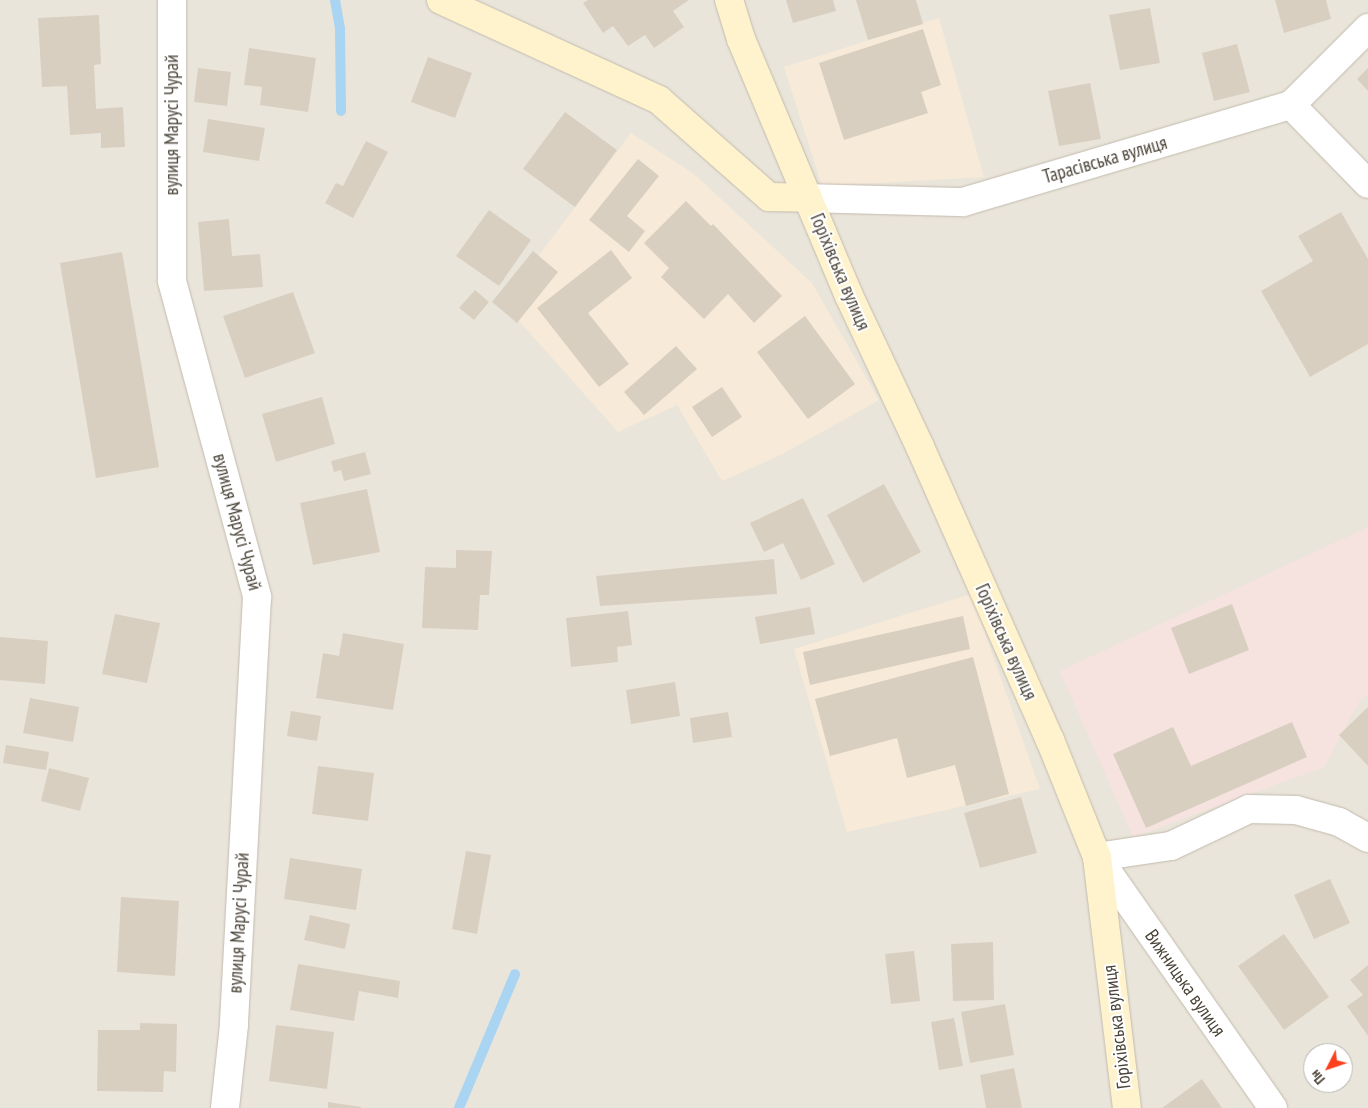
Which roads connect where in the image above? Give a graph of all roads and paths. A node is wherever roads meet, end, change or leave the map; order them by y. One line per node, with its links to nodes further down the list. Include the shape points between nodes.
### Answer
1 (172, 0): 10 (street, вулиця Марусі Чурай, via 172,281 257,597)
2 (444, 0): 7 (street, Горіхівська вулиця, via 659,100 769,197)
3 (729, 0): 7 (street, Горіхівська вулиця, via 741,39)
4 (1368, 28): 5 (street, Тарасівська вулиця)
5 (1291, 105): 6 (street); 7 (street, Тарасівська вулиця, via 963,202)
6 (1368, 184)
7 (808, 198): 9 (street, Горіхівська вулиця, via 849,296 1046,731)
8 (1368, 838): 9 (street, via 1339,822 1296,810 1249,809 1171,846)
9 (1097, 858): 11 (street, Горіхівська вулиця); 12 (street, Вижницька вулиця)
10 (226, 1108)
11 (1127, 1108)
12 (1273, 1108)

